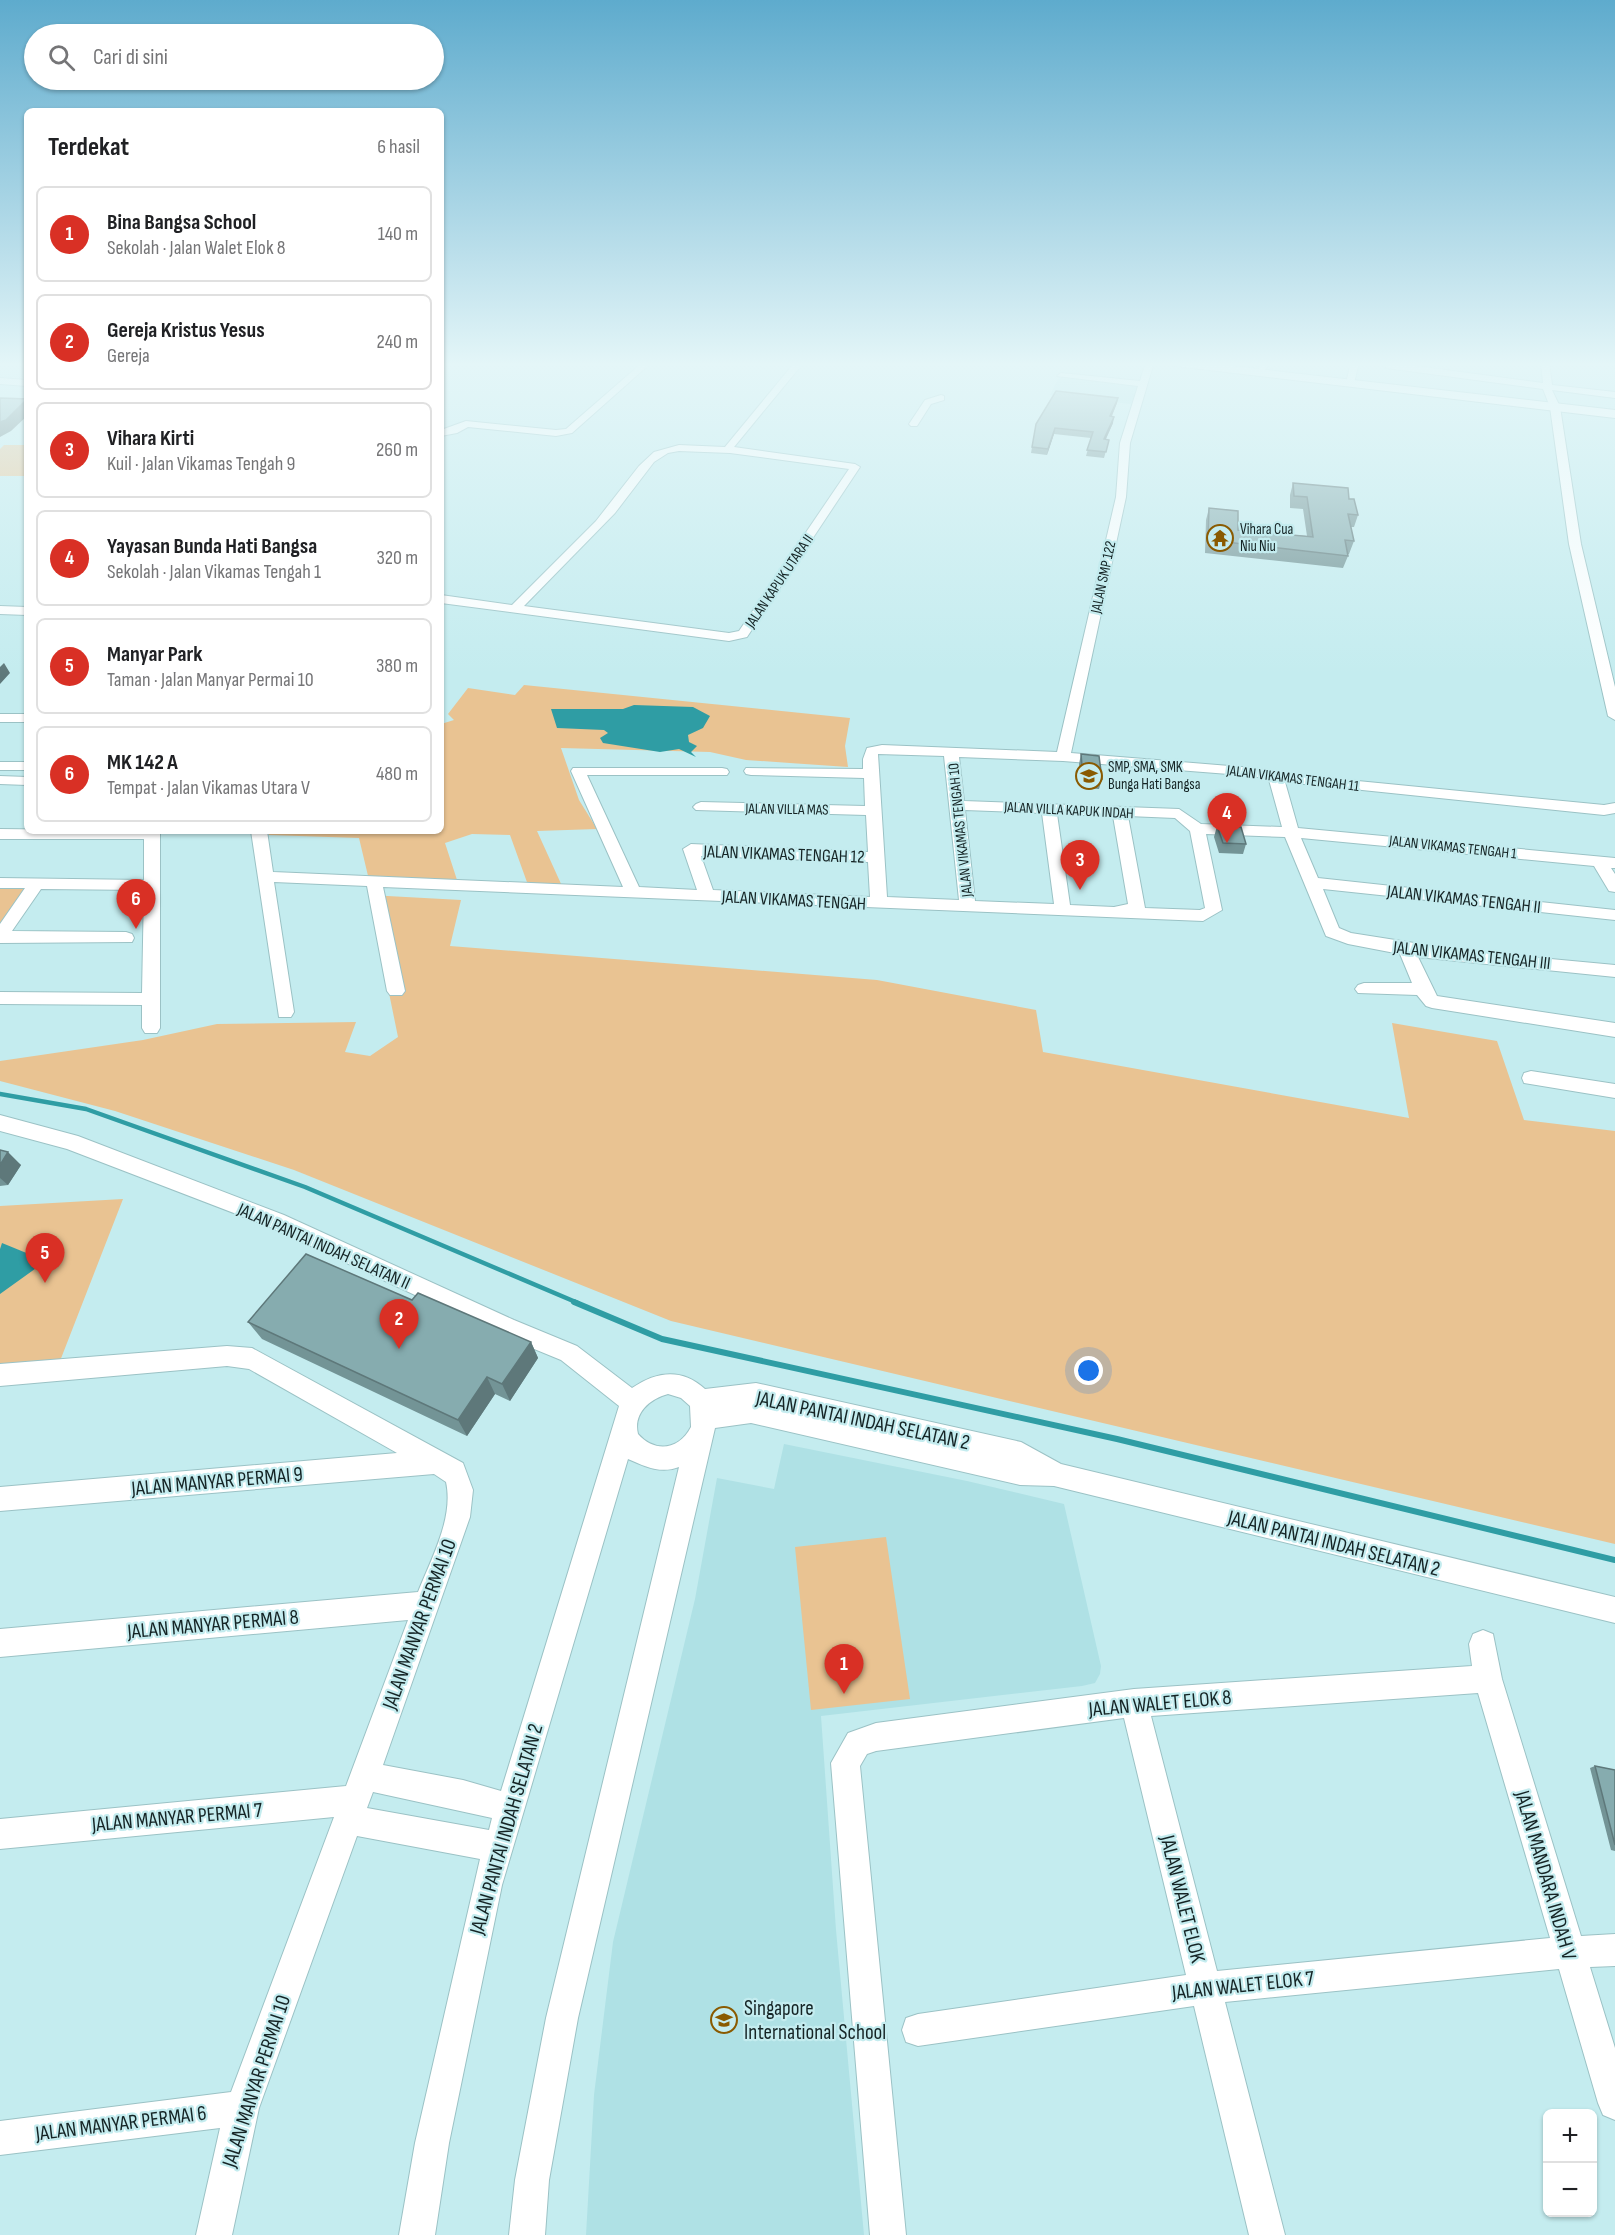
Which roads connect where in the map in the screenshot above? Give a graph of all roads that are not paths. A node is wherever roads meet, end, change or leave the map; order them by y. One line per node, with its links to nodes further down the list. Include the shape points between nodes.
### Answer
1 (645, 466): 6 (street, via 611,510)
2 (851, 466): 6 (street, JALAN KAPUK UTARA II, via 855,467 744,634 729,637)
3 (1123, 466): 13 (street, JALAN SMP 122, via 1121,497)
4 (1564, 466): 9 (street, via 1575,544)
5 (444, 599): 6 (street, JALAN KAPUK UTARA II)
6 (515, 609)
7 (0, 610): 8 (street)
8 (24, 611)
9 (1615, 716)
10 (0, 718): 11 (street)
11 (24, 718)
12 (951, 753): 13 (street, JALAN VIKAMAS TENGAH 11); 18 (street, JALAN VIKAMAS TENGAH 11, via 882,749 872,752); 22 (street, JALAN VIKAMAS TENGAH 10)
13 (1064, 757): 19 (street, JALAN VIKAMAS TENGAH 11)
14 (0, 766): 15 (street)
15 (24, 766)
16 (751, 771): 18 (street)
17 (722, 772): 43 (street, via 578,771)
18 (871, 774): 26 (street, JALAN VIKAMAS TENGAH 11)
19 (1276, 777): 24 (street, JALAN VIKAMAS TENGAH 11); 29 (street)
20 (0, 780): 21 (street)
21 (24, 781)
22 (958, 805): 25 (street, JALAN VILLA KAPUK INDAH); 46 (street, JALAN VIKAMAS TENGAH 10)
23 (701, 807): 26 (street, JALAN VILLA MAS)
24 (1615, 808)
25 (1048, 810): 27 (street, JALAN VILLA KAPUK INDAH); 48 (street)
26 (873, 811): 34 (street, JALAN VIKAMAS TENGAH 11)
27 (1120, 813): 28 (street, JALAN VILLA KAPUK INDAH, via 1179,814); 47 (street, via 1137,909)
28 (1197, 829): 29 (street, JALAN VIKAMAS TENGAH 1); 48 (street, JALAN VIKAMAS TENGAH, via 1214,910 1210,914)
29 (1291, 832): 35 (street, JALAN VIKAMAS TENGAH 1); 39 (street)
30 (0, 834): 31 (street)
31 (24, 834)
32 (152, 834): 41 (street)
33 (259, 834): 36 (street)
34 (876, 857): 44 (street, JALAN VIKAMAS TENGAH 12, via 692,850); 45 (street, JALAN VIKAMAS TENGAH 11)
35 (1607, 862): 42 (street)
36 (266, 877): 37 (street, JALAN VIKAMAS TENGAH); 59 (street)
37 (374, 880): 43 (street, JALAN VIKAMAS TENGAH); 56 (street)
38 (0, 883): 40 (street)
39 (1313, 883): 49 (street, JALAN VIKAMAS TENGAH II); 52 (street, JALAN VIKAMAS TENGAH III, via 1332,932 1355,941)
40 (36, 884): 41 (street); 50 (street)
41 (152, 885): 58 (street)
42 (1615, 887)
43 (634, 893): 44 (street, JALAN VIKAMAS TENGAH)
44 (707, 896): 45 (street, JALAN VIKAMAS TENGAH)
45 (879, 904): 46 (street, JALAN VIKAMAS TENGAH)
46 (968, 908): 48 (street, JALAN VIKAMAS TENGAH)
47 (1116, 909)
48 (1063, 912)
49 (1615, 915)
50 (0, 937): 51 (street)
51 (126, 938)
52 (1406, 948): 53 (street, JALAN VIKAMAS TENGAH III); 55 (street)
53 (1615, 971)
54 (1364, 989): 55 (street)
55 (1424, 989): 61 (street, via 1427,997 1438,1004)
56 (396, 991)
57 (0, 998): 58 (street)
58 (151, 999): 60 (street)
59 (285, 1012)
60 (151, 1028)
61 (1615, 1030)
62 (1531, 1078): 63 (street)
63 (1615, 1091)
64 (0, 1123): 66 (street, JALAN PANTAI INDAH SELATAN II, via 71,1142 277,1221 569,1353)
65 (0, 1375): 69 (street, JALAN MANYAR PERMAI 10, via 245,1357)
66 (632, 1402): 67 (street, via 648,1388 668,1383 687,1388); 68 (street)
67 (702, 1420): 68 (street, via 683,1454 662,1459 651,1458 634,1447); 72 (street, JALAN PANTAI INDAH SELATAN 2, via 751,1412 1020,1473 1054,1474); 90 (street, via 562,2018 532,2181)
68 (625, 1430): 78 (street, JALAN PANTAI INDAH SELATAN 2)
69 (435, 1462): 70 (street, JALAN MANYAR PERMAI 9); 71 (street, JALAN MANYAR PERMAI 10, via 454,1472 461,1484 462,1501)
70 (0, 1499)
71 (426, 1605): 73 (street, JALAN MANYAR PERMAI 8); 77 (street, JALAN MANYAR PERMAI 10)
72 (1615, 1610)
73 (0, 1643)
74 (1483, 1644): 75 (street, JALAN MANDARA INDAH V)
75 (1488, 1679): 76 (street, JALAN WALET ELOK 8); 82 (street, JALAN MANDARA INDAH V)
76 (1134, 1703): 83 (street, JALAN WALET ELOK); 91 (street, JALAN WALET ELOK 8, via 876,1737 858,1743 844,1763)
77 (355, 1798): 78 (street, via 463,1795); 79 (street, JALAN MANYAR PERMAI 7); 80 (street); 86 (street, JALAN MANYAR PERMAI 10)
78 (509, 1808): 80 (street, JALAN PANTAI INDAH SELATAN 2)
79 (0, 1834)
80 (497, 1848): 89 (street, JALAN PANTAI INDAH SELATAN 2, via 432,2143)
81 (1615, 1950): 82 (street, JALAN WALET ELOK 7)
82 (1569, 1955): 83 (street, JALAN WALET ELOK 7, via 1530,1955); 85 (street, JALAN MANDARA INDAH V)
83 (1206, 1988): 84 (street, JALAN WALET ELOK 7); 92 (street, JALAN WALET ELOK)
84 (918, 2030)
85 (1615, 2103)
86 (242, 2108): 87 (street, JALAN MANYAR PERMAI 6); 88 (street, JALAN MANYAR PERMAI 10)
87 (0, 2138)
88 (214, 2235)
89 (417, 2235)
90 (527, 2235)
91 (888, 2235)
92 (1267, 2235)

